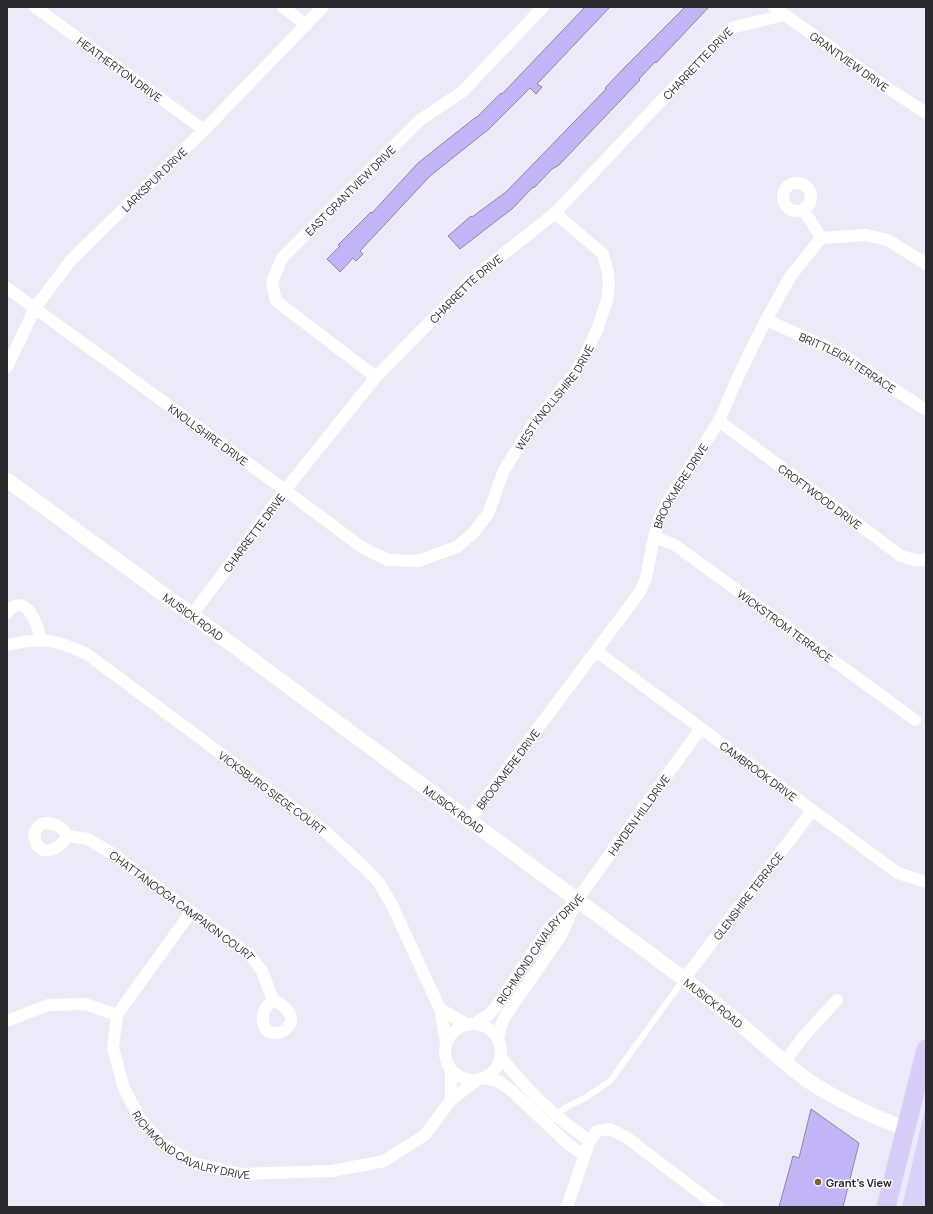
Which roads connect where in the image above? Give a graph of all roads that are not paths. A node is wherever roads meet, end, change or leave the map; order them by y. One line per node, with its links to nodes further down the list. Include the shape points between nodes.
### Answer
1 (35, 7): 9 (street, HEATHERTON DRIVE)
2 (283, 7): 7 (street)
3 (323, 7): 7 (street, LARKSPUR DRIVE)
4 (543, 7): 18 (street, EAST GRANTVIEW DRIVE, via 462,92 420,120 282,258 272,282 276,301)
5 (774, 7): 6 (street, GRANTVIEW DRIVE)
6 (784, 15): 8 (street, GRANTVIEW DRIVE); 11 (street, CHARRETTE DRIVE, via 731,28)
7 (306, 25): 9 (street, LARKSPUR DRIVE)
8 (926, 113)
9 (204, 130): 15 (street, LARKSPUR DRIVE, via 71,260)
10 (804, 210): 12 (street)
11 (555, 213): 18 (street, CHARRETTE DRIVE, via 472,279); 24 (street, WEST KNOLLSHIRE DRIVE, via 603,254 609,284 607,300 597,330 574,374 536,420 504,470 488,514 474,532 457,547)
12 (821, 238): 13 (street, via 866,235 888,240); 16 (street, BROOKMERE DRIVE, via 790,277)
13 (926, 264)
14 (7, 288): 15 (street, KNOLLSHIRE DRIVE)
15 (35, 308): 17 (street, LARKSPUR DRIVE); 22 (street, KNOLLSHIRE DRIVE)
16 (766, 320): 19 (street, BRITTLEIGH TERRACE, via 838,352); 20 (street, BROOKMERE DRIVE)
17 (7, 367)
18 (376, 377): 22 (street, CHARRETTE DRIVE)
19 (926, 410)
20 (719, 421): 23 (street, BROOKMERE DRIVE, via 666,504); 25 (street, CROFTWOOD DRIVE, via 901,556)
21 (7, 480): 27 (street, MUSICK ROAD)
22 (286, 490): 24 (street, KNOLLSHIRE DRIVE, via 362,548 388,560); 27 (street, CHARRETTE DRIVE)
23 (654, 537): 30 (street, BROOKMERE DRIVE, via 646,578 640,592); 31 (street, WICKSTROM TERRACE, via 675,545)
24 (418, 561)
25 (925, 564)
26 (7, 613): 28 (street, via 11,608 19,606 27,608 38,627)
27 (192, 615): 34 (street, MUSICK ROAD)
28 (41, 641): 29 (street, VICKSBURG SIEGE COURT); 42 (street, VICKSBURG SIEGE COURT, via 68,645 87,654 326,832 364,867 379,883 392,905)
29 (8, 642)
30 (596, 651): 32 (street, CAMBROOK DRIVE); 34 (street, BROOKMERE DRIVE)
31 (914, 720)
32 (701, 728): 33 (street, CAMBROOK DRIVE); 37 (street, HAYDEN HILL DRIVE)
33 (812, 811): 36 (street, CAMBROOK DRIVE, via 898,873); 39 (street, GLENSHIRE TERRACE)
34 (469, 820): 37 (street, MUSICK ROAD)
35 (68, 836): 38 (street, CHATTANOOGA CAMPAIGN COURT, via 88,838)
36 (926, 882)
37 (576, 901): 39 (street, MUSICK ROAD); 45 (street, RICHMOND CAVALRY DRIVE, via 550,926 495,1008); 46 (street, RICHMOND CAVALRY DRIVE, via 562,934 506,1015)
38 (191, 912): 40 (street, CHATTANOOGA CAMPAIGN COURT, via 250,955 262,971); 43 (street, RICHMOND CAVALRY DRIVE)
39 (684, 979): 50 (street, MUSICK ROAD, via 725,1010); 54 (lane, via 610,1081)
40 (273, 1000)
41 (837, 1000): 50 (street, via 804,1036)
42 (440, 1009): 45 (street); 47 (street, VICKSBURG SIEGE COURT)
43 (117, 1015): 44 (street, via 85,1004 48,1006); 53 (street, RICHMOND CAVALRY DRIVE, via 113,1048 124,1088 140,1119 163,1144 193,1164 240,1174 332,1171 384,1161 425,1135)
44 (7, 1021)
45 (471, 1024): 46 (street, via 485,1027); 47 (street, via 462,1026)
46 (498, 1039): 49 (street)
47 (446, 1042): 51 (street, via 446,1060)
48 (926, 1049): 56 (main road)
49 (500, 1056): 52 (street, via 492,1072); 54 (street, via 518,1078)
50 (784, 1063): 56 (street, MUSICK ROAD, via 834,1096)
51 (451, 1070): 52 (street, via 465,1080); 53 (street)
52 (480, 1079): 53 (street, RICHMOND CAVALRY DRIVE); 55 (street, via 498,1081)
53 (451, 1100)
54 (556, 1115): 55 (lane); 57 (street)
55 (548, 1124): 58 (street, via 572,1148)
56 (906, 1129): 61 (main road)
57 (590, 1141): 58 (street); 60 (street, via 597,1131 610,1129 626,1137)
58 (585, 1154): 59 (street)
59 (567, 1207)
60 (718, 1207)
61 (886, 1207)

